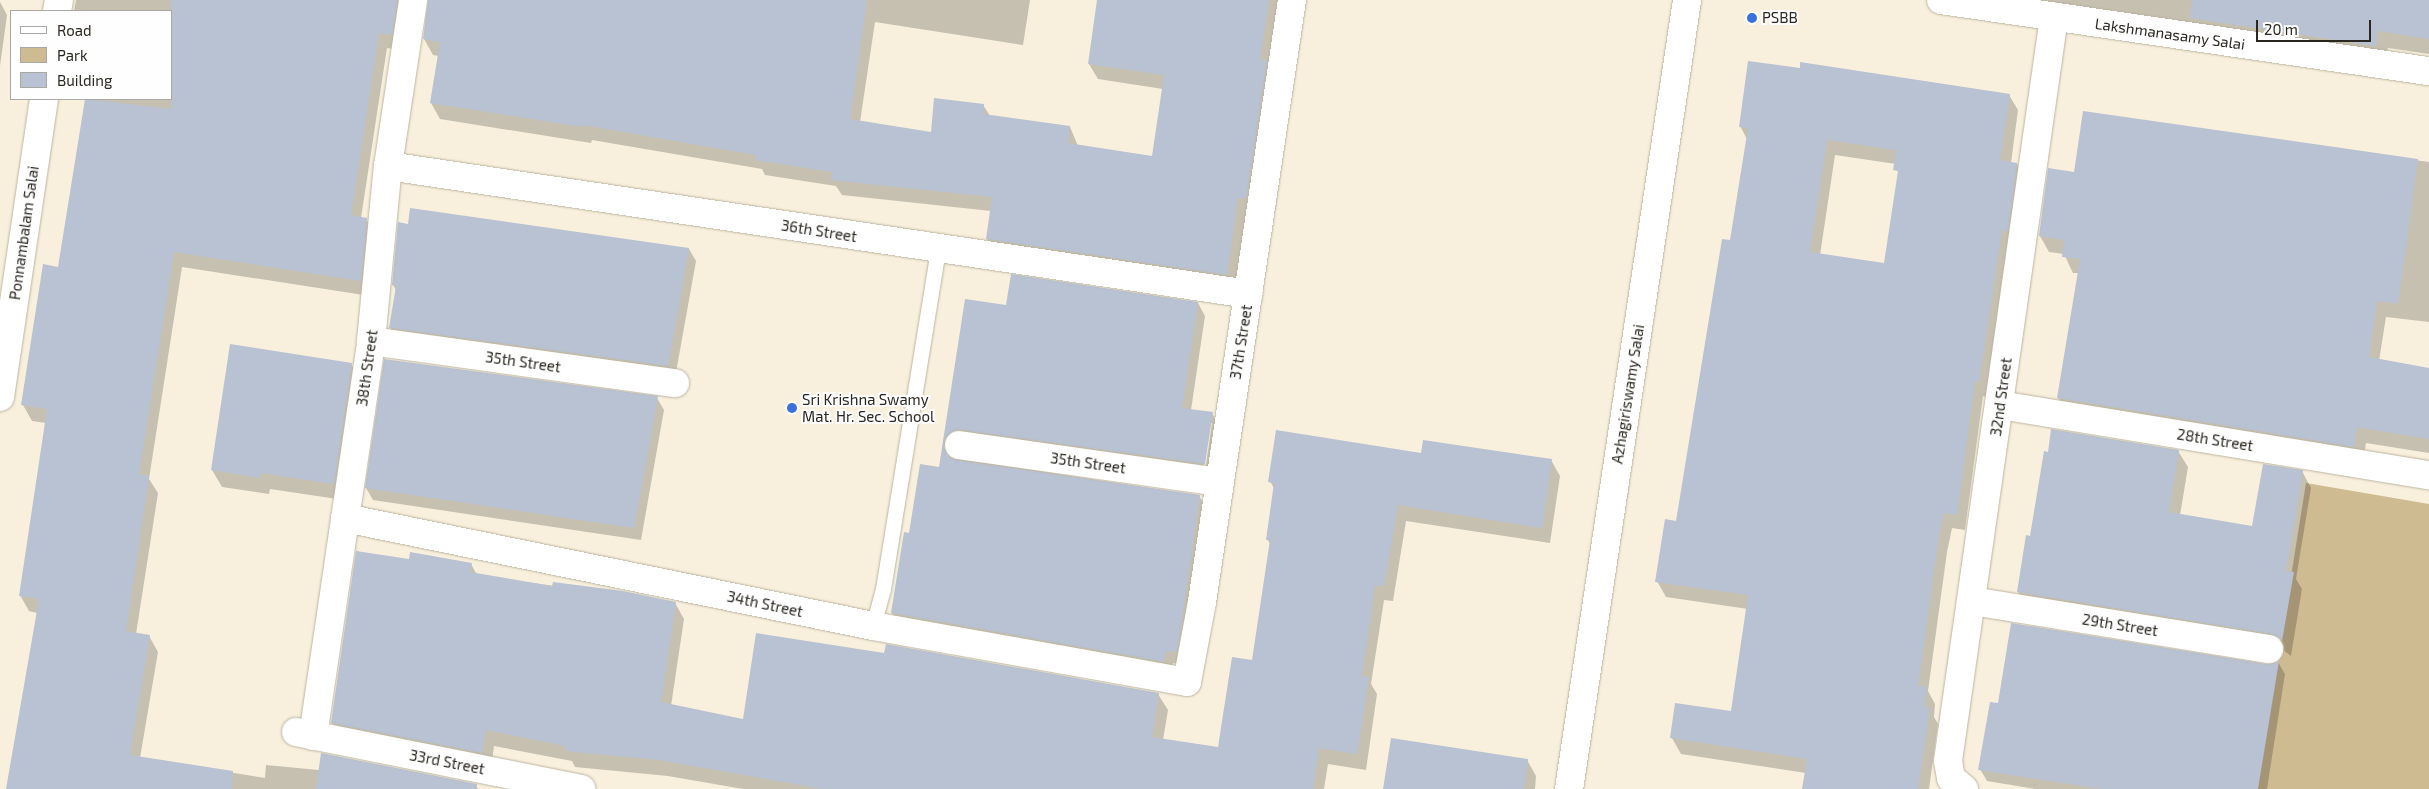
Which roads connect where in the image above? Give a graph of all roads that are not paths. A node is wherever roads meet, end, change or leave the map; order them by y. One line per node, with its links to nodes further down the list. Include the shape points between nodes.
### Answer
1 (413, 0): 8 (street, 38th Street)
2 (1292, 0): 10 (street, 37th Street)
3 (1687, 0): 26 (street, Azhagiriswamy Salai)
4 (1941, 0): 5 (street, Lakshmanasamy Salai)
5 (2054, 17): 6 (street, Lakshmanasamy Salai); 14 (street, 32nd Street)
6 (2429, 72)
7 (44, 100): 13 (street, Ponnambalam Salai)
8 (388, 166): 9 (street, 36th Street); 11 (street, 38th Street)
9 (938, 249): 10 (street, 36th Street); 20 (lane, via 883,589)
10 (1249, 294): 17 (street, 37th Street)
11 (371, 341): 12 (street, 35th Street); 18 (street, 38th Street)
12 (675, 383)
13 (0, 397)
14 (2000, 405): 16 (street, 28th Street); 19 (street, 32nd Street)
15 (959, 445): 17 (street, 35th Street)
16 (2429, 475)
17 (1218, 482): 22 (street, 37th Street, via 1202,602)
18 (345, 518): 20 (street, 34th Street); 23 (street, 38th Street)
19 (1972, 601): 21 (street, 29th Street); 24 (street, 32nd Street, via 1948,761)
20 (873, 626): 22 (street, 34th Street)
21 (2269, 649)
22 (1186, 682)
23 (305, 734): 25 (street, 33rd Street)
24 (1958, 783)
25 (580, 789)
26 (1569, 789)

